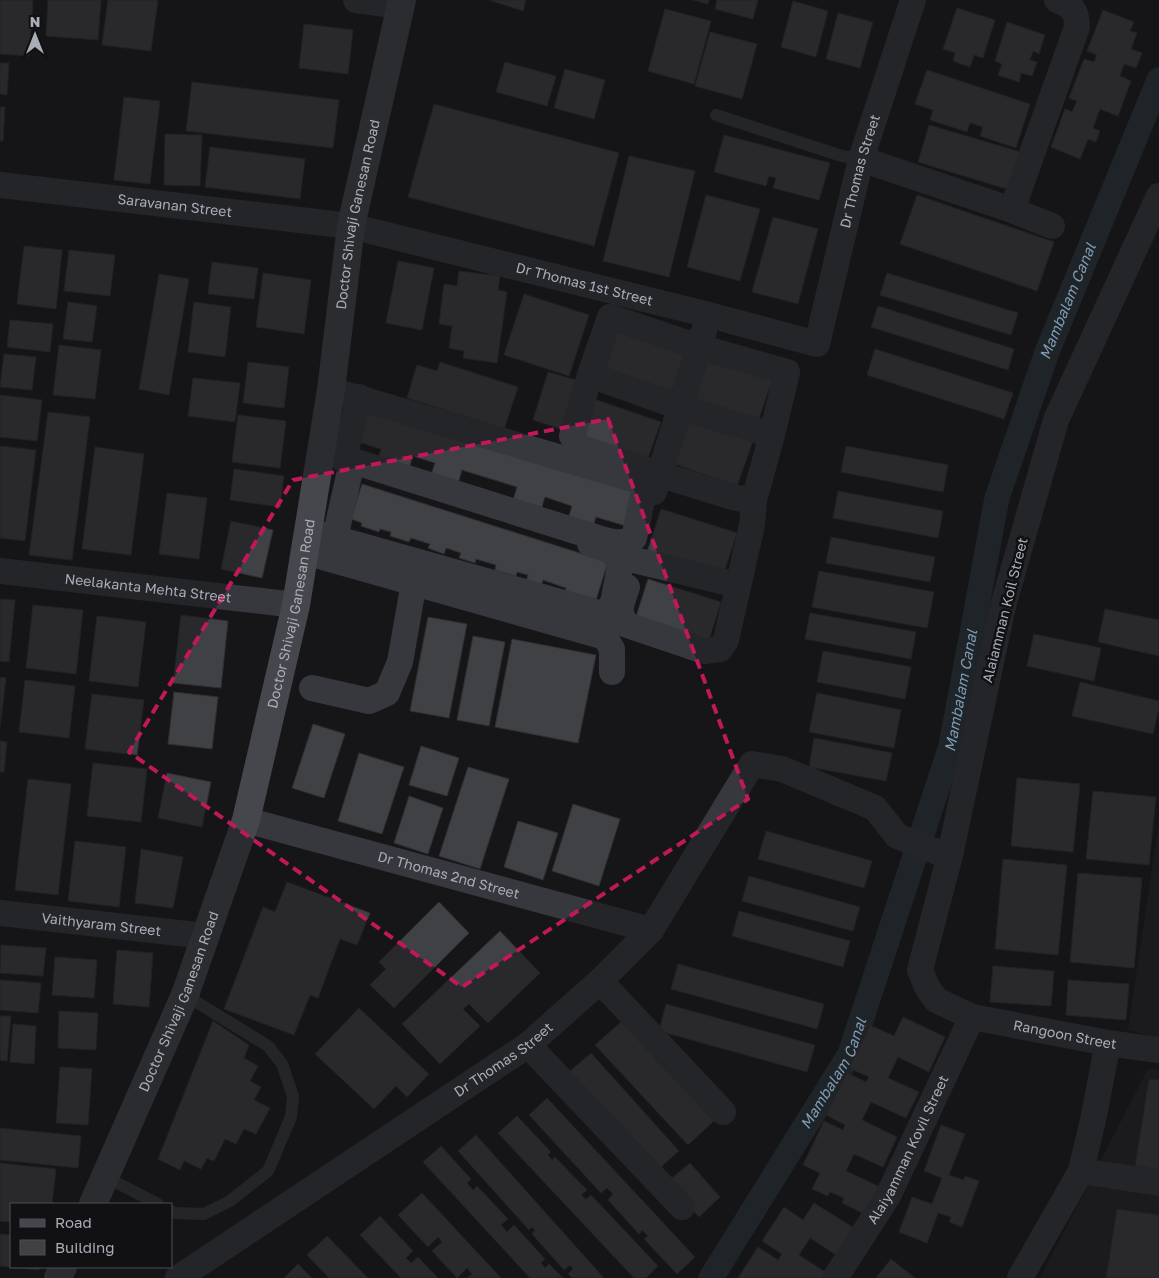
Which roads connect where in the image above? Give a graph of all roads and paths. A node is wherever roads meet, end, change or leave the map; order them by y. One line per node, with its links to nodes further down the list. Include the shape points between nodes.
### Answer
1 (356, 0): 4 (street)
2 (914, 0): 6 (street, Dr Thomas Street)
3 (1057, 0): 9 (street, via 1070,5 1077,18 1077,27)
4 (401, 3): 10 (street, Doctor Shivaji Ganesan Road)
5 (716, 115): 6 (lane, via 842,156)
6 (861, 159): 9 (street); 13 (street, Dr Thomas Street)
7 (0, 185): 10 (street, Saravanan Street)
8 (1159, 196): 39 (street, Alaiamman Koil Street, via 1056,420 1003,606 950,855 920,970 936,1000)
9 (1012, 210): 11 (street)
10 (351, 226): 12 (street, Dr Thomas 1st Street); 16 (street, Doctor Shivaji Ganesan Road)
11 (1052, 226)
12 (710, 314): 13 (street, Dr Thomas 1st Street); 14 (street)
13 (817, 344)
14 (699, 347): 15 (street, via 610,317); 18 (street); 19 (street, via 787,372)
15 (590, 375): 18 (street); 21 (street, via 572,436 579,447)
16 (331, 390): 17 (street); 20 (street, Doctor Shivaji Ganesan Road)
17 (359, 397): 20 (street); 20 (street, via 636,480 643,484 644,491 634,538 618,543)
18 (680, 407): 19 (street); 21 (street)
19 (772, 435): 22 (street)
20 (334, 461): 23 (street); 23 (street, via 614,551 620,567 614,602 606,615); 24 (street, Doctor Shivaji Ganesan Road)
21 (658, 474): 22 (street, via 736,498); 25 (street)
22 (754, 500): 28 (street, via 752,525)
23 (335, 538): 24 (street)
24 (307, 541): 27 (street); 29 (street, Doctor Shivaji Ganesan Road)
25 (634, 560): 28 (street); 28 (street, via 621,607 621,617 627,625 704,651 720,649 726,640)
26 (0, 572): 29 (street, Neelakanta Mehta Street)
27 (414, 582): 30 (street, via 604,637 612,649); 31 (street, via 400,662 387,693 370,700)
28 (738, 585)
29 (296, 605): 32 (street, Doctor Shivaji Ganesan Road)
30 (612, 672)
31 (312, 688)
32 (246, 820): 35 (street, Dr Thomas 2nd Street); 36 (street, Doctor Shivaji Ganesan Road)
33 (940, 853): 35 (street, Dr Thomas Street, via 897,836 875,808 782,770 752,764)
34 (0, 913): 36 (street, Vaithyaram Street)
35 (651, 930): 37 (street, Dr Thomas Street)
36 (205, 936): 38 (street, Doctor Shivaji Ganesan Road)
37 (600, 981): 41 (street, Dr Thomas Street); 43 (street)
38 (185, 995): 45 (street, Doctor Shivaji Ganesan Road); 50 (lane, via 268,1046 282,1064 292,1096 291,1118 268,1171 230,1202 204,1214)
39 (972, 1017): 40 (street, Rangoon Street); 52 (street, Alaiyamman Kovil Street, via 888,1196)
40 (1108, 1042): 42 (street, Rangoon Street); 44 (street)
41 (528, 1045): 49 (street); 51 (street, Dr Thomas Street)
42 (1159, 1050)
43 (723, 1112)
44 (1080, 1170): 46 (street); 53 (street)
45 (106, 1177): 47 (street, Doctor Shivaji Ganesan Road); 48 (lane)
46 (1159, 1183)
47 (93, 1203)
48 (156, 1203)
49 (682, 1207)
50 (172, 1211)
51 (178, 1278)
52 (835, 1278)
53 (1020, 1278)

